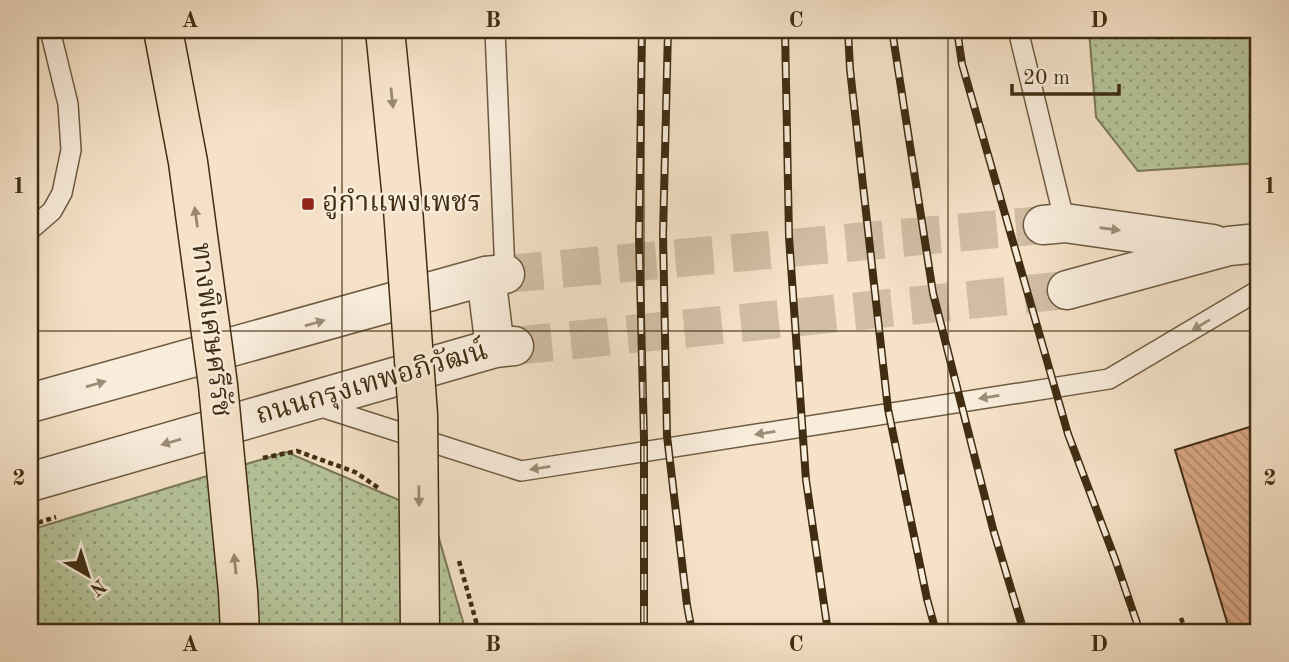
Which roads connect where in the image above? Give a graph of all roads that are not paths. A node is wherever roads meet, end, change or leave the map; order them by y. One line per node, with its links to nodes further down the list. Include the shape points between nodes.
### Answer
1 (50, 30): 7 (lane, via 68,104 71,150 62,193 52,211)
2 (163, 30): 15 (highway, ทางพิเศษศรีรัช, one-way to 2, bridge, via 218,385 188,162)
3 (385, 30): 16 (highway, one-way to 16, bridge, via 418,415)
4 (495, 30): 9 (lane)
5 (1018, 30): 6 (lane)
6 (1054, 224): 8 (street, one-way to 8)
7 (30, 230)
8 (1244, 245): 10 (street)
9 (496, 275): 12 (street, one-way to 9); 13 (street, ถนนกรุงเทพอภิวัฒน์, via 505,347)
10 (1067, 290)
11 (1259, 290): 13 (lane, one-way to 13, via 1109,379 521,471)
12 (30, 402)
13 (308, 402): 14 (street, ถนนกรุงเทพอภิวัฒน์, one-way to 14)
14 (30, 482)
15 (240, 632)
16 (420, 632)

